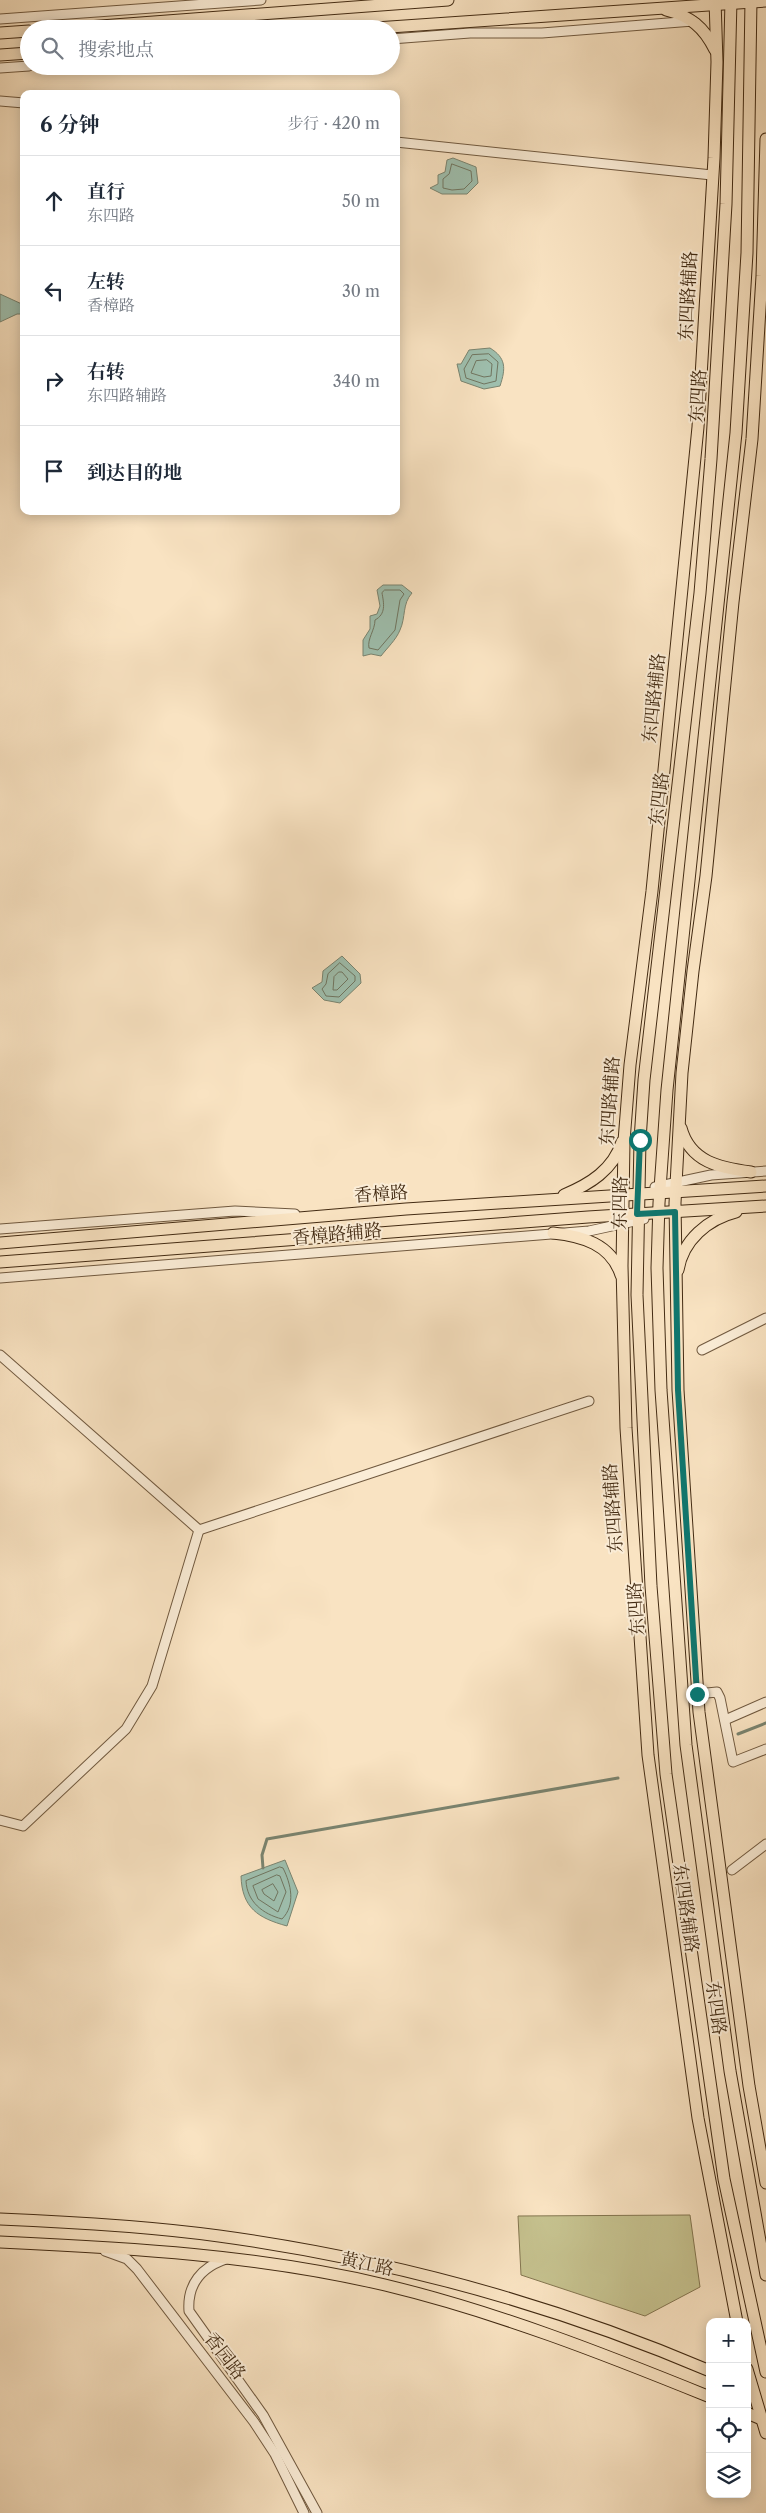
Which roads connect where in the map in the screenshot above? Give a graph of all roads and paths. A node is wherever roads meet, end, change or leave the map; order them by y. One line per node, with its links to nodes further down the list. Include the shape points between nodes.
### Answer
1 (261, 0): 8 (street)
2 (448, 0): 9 (main road)
3 (731, 1): 4 (main road); 6 (main road); 22 (main road, 东四路)
4 (751, 1): 5 (main road); 29 (main road, 东四路)
5 (766, 1)
6 (715, 2): 7 (main road); 15 (main road, 东四路辅路)
7 (642, 8): 10 (main road, via 677,13); 11 (main road)
8 (0, 19)
9 (181, 20)
10 (694, 21): 14 (street, via 542,33 470,33); 15 (main road, via 710,38)
11 (400, 26)
12 (20, 32): 13 (main road)
13 (0, 33)
14 (400, 38)
15 (717, 53): 22 (main road); 27 (main road, 东四路辅路)
16 (20, 54): 17 (main road)
17 (0, 55)
18 (20, 67): 19 (street)
19 (0, 68)
20 (0, 101): 21 (street)
21 (20, 103)
22 (729, 105): 23 (main road, 东四路)
23 (728, 125): 27 (main road); 30 (main road, 东四路, via 719,349 700,593)
24 (766, 139): 26 (main road)
25 (400, 142): 27 (street)
26 (765, 161): 28 (main road); 29 (main road)
27 (712, 179): 32 (main road, 东四路辅路, via 696,446 653,882)
28 (766, 183): 31 (main road, via 752,439)
29 (748, 204): 33 (main road, 东四路, via 736,433)
30 (660, 938): 32 (main road); 42 (main road, 东四路, via 644,1080)
31 (697, 946): 33 (main road); 35 (main road)
32 (638, 995): 36 (main road, 东四路辅路)
33 (676, 1002): 34 (main road, 东四路)
34 (670, 1056): 35 (main road); 41 (main road, 东四路)
35 (678, 1119): 38 (main road, via 684,1140 698,1156 720,1167); 40 (main road)
36 (626, 1126): 43 (main road, 东四路辅路); 44 (main road, via 618,1153 605,1171 587,1184)
37 (766, 1170): 38 (street)
38 (751, 1172): 40 (street, via 712,1175)
39 (766, 1186): 40 (main road, 香樟路)
40 (675, 1187): 41 (main road, 香樟路); 46 (main road)
41 (660, 1189): 42 (main road, 香樟路); 47 (main road, 东四路)
42 (638, 1192): 43 (main road, 香樟路); 49 (main road, 东四路)
43 (623, 1194): 44 (main road, 香樟路); 50 (main road, 东四路辅路)
44 (551, 1199): 48 (main road, 香樟路)
45 (760, 1206): 46 (main road); 57 (main road, via 723,1216 703,1228 682,1256)
46 (675, 1212): 47 (main road); 57 (main road)
47 (659, 1214): 49 (main road); 66 (main road, 东四路, via 659,1344)
48 (315, 1216): 51 (street, via 246,1211); 53 (main road, 香樟路)
49 (637, 1217): 50 (main road); 59 (main road, 东四路)
50 (622, 1219): 52 (street, 香樟路辅路, via 589,1231); 54 (main road); 56 (main road, 东四路辅路)
51 (0, 1229)
52 (553, 1233): 55 (street, 香樟路辅路); 56 (main road, via 579,1237 599,1246 616,1262)
53 (0, 1243)
54 (0, 1262)
55 (0, 1278)
56 (623, 1280): 59 (main road); 65 (main road, 东四路辅路)
57 (676, 1286): 63 (main road)
58 (766, 1318): 60 (street)
59 (638, 1333): 62 (main road, 东四路)
60 (702, 1350)
61 (0, 1355): 67 (street)
62 (639, 1359): 65 (main road); 83 (main road, 东四路, via 651,1586 666,1774 724,2179)
63 (678, 1386): 66 (main road); 68 (main road)
64 (589, 1401): 67 (street)
65 (626, 1409): 81 (main road, 东四路辅路, via 642,1680 654,1806 698,2118)
66 (666, 1432): 80 (main road, 东四路, via 681,1677 694,1810 739,2129)
67 (199, 1530): 72 (street, via 152,1686 126,1729 23,1826)
68 (697, 1694): 70 (street, via 717,1692); 75 (main road, via 713,1833)
69 (766, 1702): 70 (street)
70 (725, 1720): 71 (street, via 733,1762)
71 (766, 1749)
72 (0, 1820)
73 (766, 1844): 74 (street)
74 (732, 1870)
75 (766, 2183)
76 (0, 2219): 82 (main road, 黄江路, via 118,2225 218,2236 377,2264 547,2310 648,2345)
77 (0, 2242): 78 (main road, 黄江路)
78 (91, 2247): 79 (main road, 黄江路); 90 (street, 香园路, via 115,2253 137,2269 254,2422 275,2454)
79 (229, 2258): 85 (main road, 黄江路, via 337,2275 429,2296 581,2346); 91 (street, 香园路, via 214,2263 198,2275 190,2295 189,2311 263,2416)
80 (766, 2275)
81 (735, 2318)
82 (706, 2369)
83 (766, 2372)
84 (751, 2392): 86 (main road); 88 (main road)
85 (706, 2395)
86 (766, 2398)
87 (751, 2414): 88 (main road)
88 (764, 2420): 89 (main road)
89 (766, 2433)
90 (304, 2513)
91 (317, 2513)

